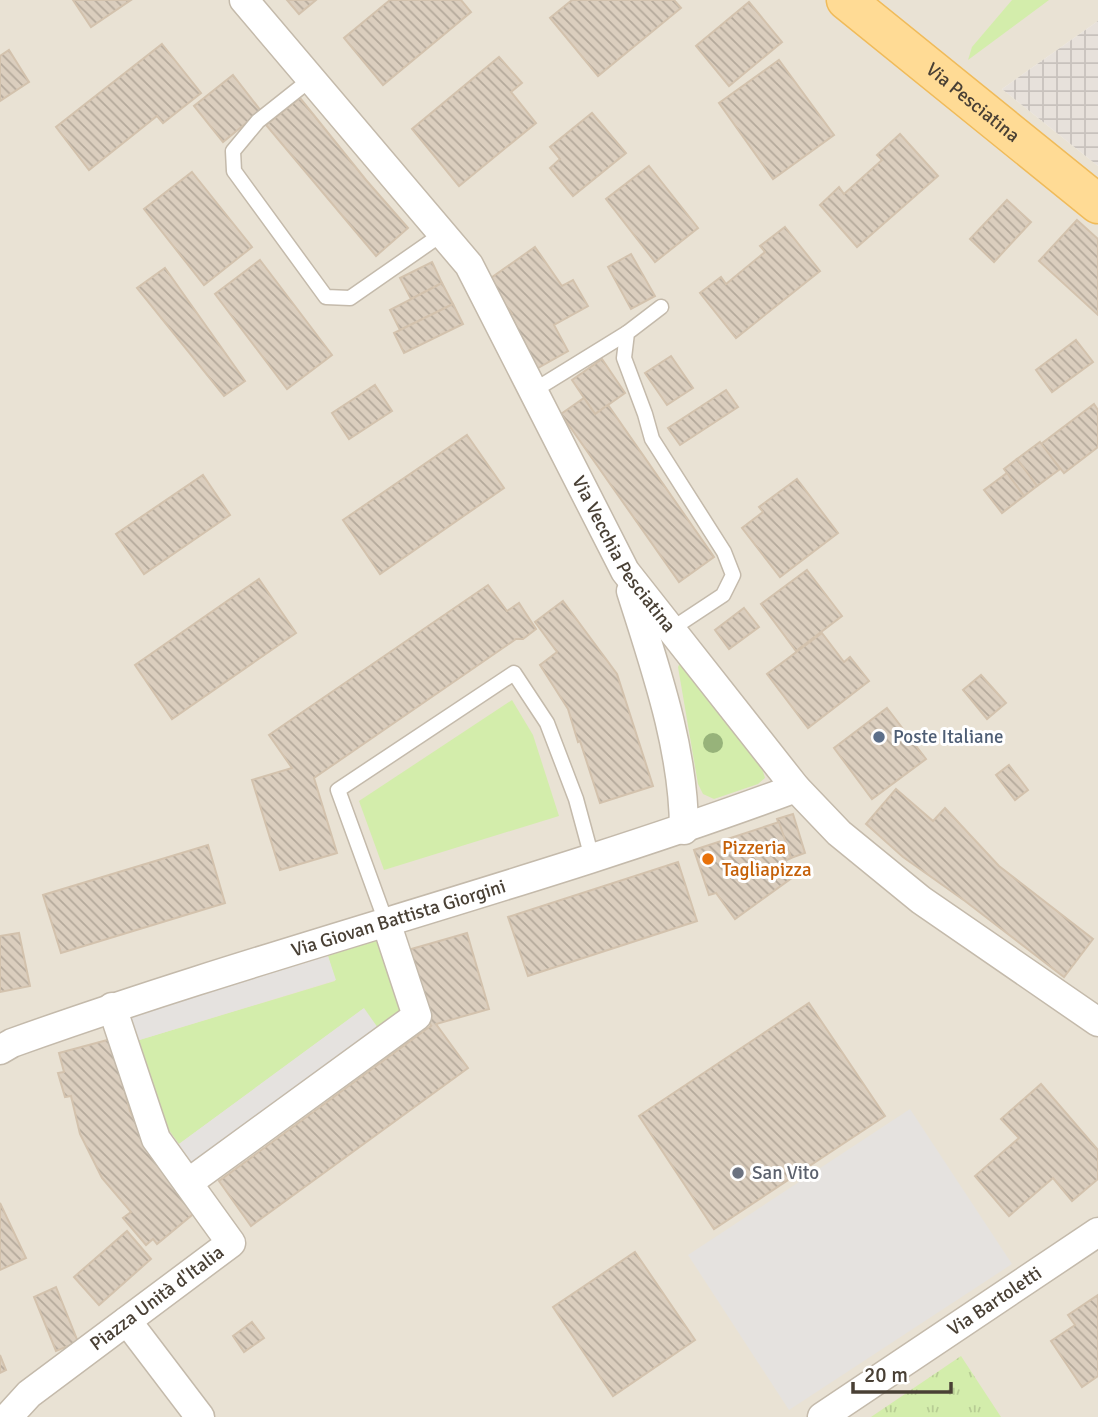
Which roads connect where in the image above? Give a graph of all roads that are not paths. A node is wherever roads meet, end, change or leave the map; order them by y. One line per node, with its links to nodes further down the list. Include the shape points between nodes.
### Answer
1 (244, 0): 3 (street, Via Vecchia Pesciatina)
2 (846, 0): 4 (main road, Via Pesciatina)
3 (311, 79): 5 (street, Via Vecchia Pesciatina); 5 (lane, via 258,121 233,151 234,171 326,297 350,298)
4 (1098, 204)
5 (443, 234): 8 (street, Via Vecchia Pesciatina, via 469,265)
6 (661, 307): 7 (lane)
7 (627, 333): 8 (lane); 10 (lane, via 624,358 652,439 724,552 733,575 723,595)
8 (533, 391): 9 (street, Via Vecchia Pesciatina)
9 (625, 571): 10 (street, Via Vecchia Pesciatina); 12 (street, via 669,719 684,803)
10 (670, 630): 11 (street, Via Vecchia Pesciatina)
11 (796, 788): 12 (street, Via Giovan Battista Giorgini); 16 (street, Via Vecchia Pesciatina, via 839,833 920,900)
12 (684, 830): 13 (street, Via Giovan Battista Giorgini)
13 (592, 858): 14 (street, Via Giovan Battista Giorgini); 14 (lane, via 547,723 514,673 338,790)
14 (386, 922): 15 (street, Via Giovan Battista Giorgini); 18 (street, via 417,1016)
15 (111, 1007): 17 (street, Via Giovan Battista Giorgini); 18 (street, Piazza Unità d'Italia, via 156,1139)
16 (1098, 1022)
17 (0, 1050)
18 (188, 1183): 20 (street, Piazza Unità d'Italia, via 231,1243)
19 (1098, 1232): 23 (street, Via Bartoletti)
20 (127, 1321): 21 (street, Piazza Unità d'Italia, via 29,1394); 22 (street)
21 (8, 1417)
22 (200, 1417)
23 (822, 1417)

